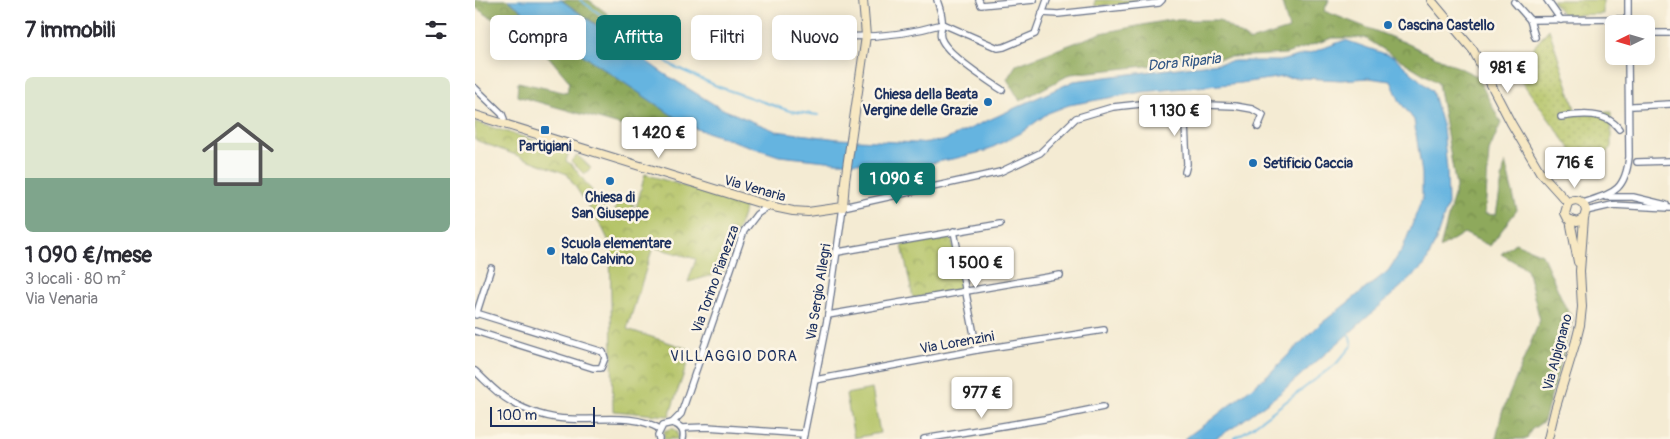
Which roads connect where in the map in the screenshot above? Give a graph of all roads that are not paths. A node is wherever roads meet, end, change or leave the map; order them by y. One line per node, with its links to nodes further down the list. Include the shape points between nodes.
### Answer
1 (863, 0): 20 (street)
2 (937, 0): 16 (street)
3 (979, 0): 4 (street, via 981,5)
4 (1033, 0)
5 (1047, 0): 11 (street)
6 (1162, 0): 11 (street, via 1159,3 1058,14)
7 (1431, 0): 37 (street, via 1473,50 1540,172)
8 (1547, 0): 14 (street)
9 (1628, 0): 12 (street)
10 (1514, 2): 13 (street)
11 (1043, 12): 16 (street, via 1035,34 1004,48)
12 (1628, 15)
13 (1530, 20): 14 (street); 21 (street)
14 (1561, 20): 15 (street)
15 (1605, 21)
16 (943, 24): 20 (street, via 899,34); 24 (street, via 939,34 943,44)
17 (1655, 33): 18 (street)
18 (1670, 34)
19 (857, 36): 20 (street)
20 (866, 36): 39 (street)
21 (1535, 37)
22 (1629, 65): 36 (street, via 1628,169 1618,189)
23 (475, 88): 30 (street, via 501,114)
24 (1002, 90)
25 (1670, 104): 27 (street)
26 (1184, 105): 31 (street, Via Venaria, via 1251,109 1263,115); 35 (street); 39 (street, Via Venaria, via 1150,103 1113,107 1076,118 1040,153 1000,172)
27 (1633, 106)
28 (475, 115): 30 (street, Via Venaria)
29 (1561, 117): 32 (street, via 1601,116)
30 (503, 123): 38 (street, Via Venaria)
31 (1258, 127)
32 (1619, 128)
33 (1670, 161): 34 (street)
34 (1637, 162)
35 (1185, 172)
36 (1599, 198): 40 (street, via 1633,197); 41 (street)
37 (1568, 203): 41 (street, via 1574,200); 42 (street, via 1565,213)
38 (769, 206): 39 (street, Via Venaria, via 808,212); 58 (street, Via Torino Pianezza, via 757,214 744,231 681,414)
39 (843, 207): 45 (street, Via Sergio Allegri)
40 (1670, 207): 41 (street, via 1612,205)
41 (1585, 211): 42 (street, via 1577,222); 47 (street, Via Alpignano)
42 (1570, 220): 47 (street, Via Alpignano)
43 (999, 224): 44 (street)
44 (955, 231): 45 (street); 49 (street)
45 (838, 252): 51 (street, Via Sergio Allegri)
46 (491, 268): 50 (street)
47 (1580, 271): 66 (street, Via Alpignano, via 1580,325)
48 (1060, 275): 49 (street)
49 (966, 291): 51 (street); 54 (street)
50 (476, 315): 53 (street, via 603,352 605,358 601,368 593,368)
51 (828, 315): 56 (street, Via Sergio Allegri)
52 (1104, 330): 54 (street, Via Lorenzini)
53 (475, 331)
54 (977, 350): 56 (street, Via Lorenzini)
55 (475, 371): 61 (street, via 510,402 534,412 566,419 638,421)
56 (815, 380): 62 (street, Via Sergio Allegri)
57 (1103, 407): 65 (street)
58 (672, 423): 59 (street); 61 (street)
59 (681, 428): 60 (street); 63 (street)
60 (698, 428): 62 (street); 63 (street)
61 (660, 429): 64 (street)
62 (804, 436)
63 (683, 438)
64 (659, 439)
65 (924, 439)
66 (1548, 439)

